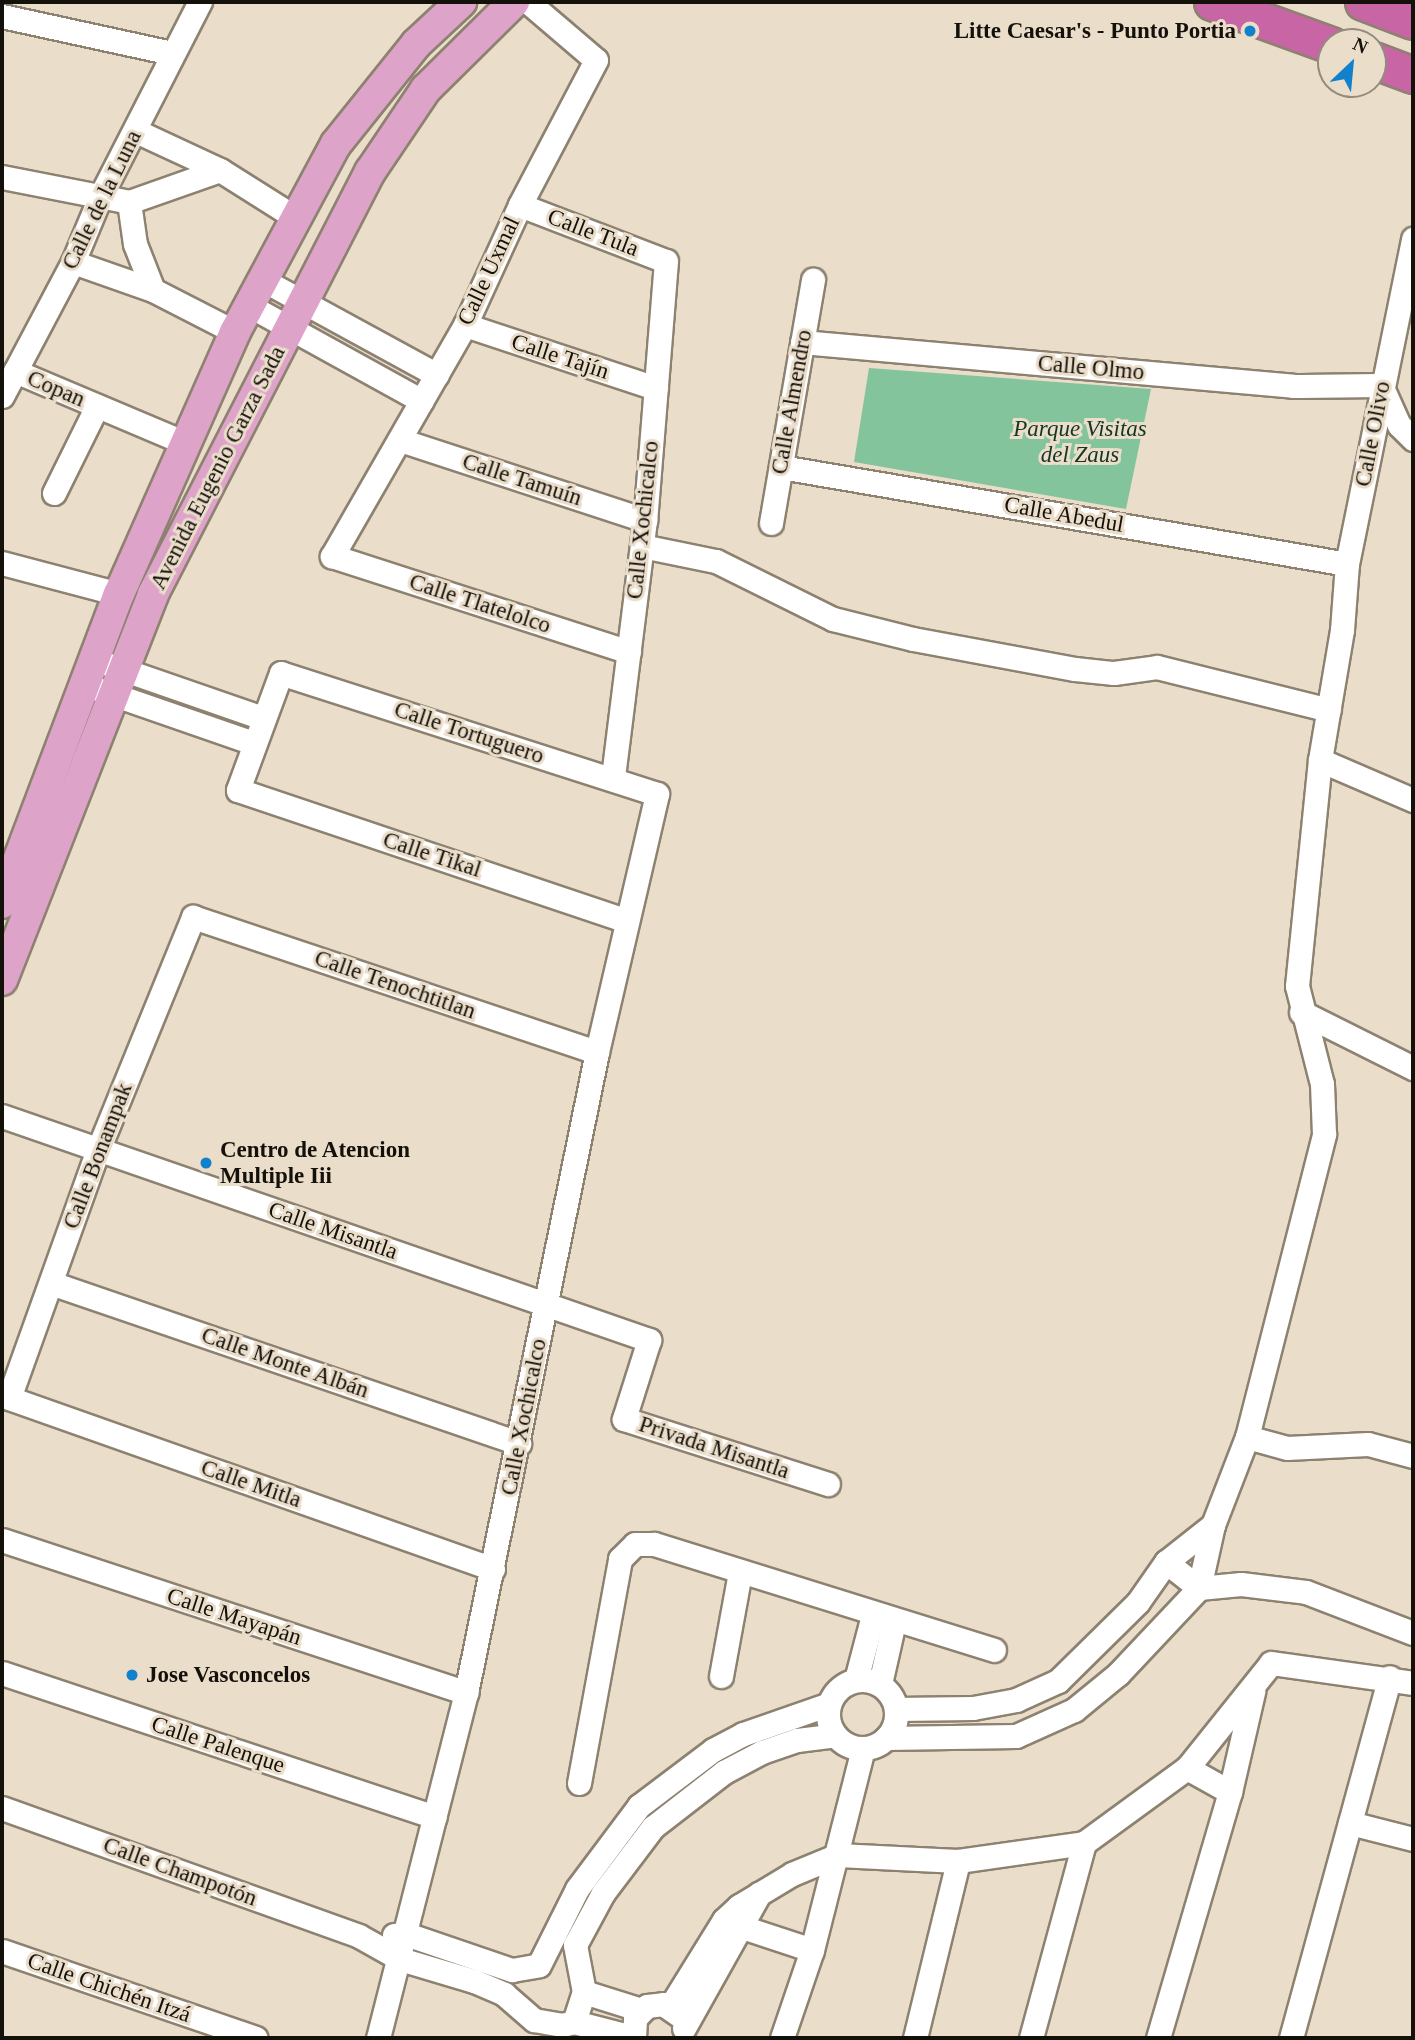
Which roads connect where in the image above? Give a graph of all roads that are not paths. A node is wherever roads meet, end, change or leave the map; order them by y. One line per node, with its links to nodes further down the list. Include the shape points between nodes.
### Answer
1 (200, 2): 10 (street, Calle de la Luna)
2 (461, 2): 19 (main road, Avenida Eugenio Garza Sada, via 376,90 337,145)
3 (514, 2): 26 (main road, Avenida Eugenio Garza Sada, via 426,89 370,172)
4 (528, 2): 18 (street, Calle Uxmal, via 596,60)
5 (1212, 2): 9 (highway)
6 (1363, 2): 8 (highway)
7 (9, 12): 10 (street)
8 (1413, 21)
9 (1317, 40)
10 (172, 53): 13 (street, Calle de la Luna)
11 (1387, 65): 12 (highway)
12 (1413, 75)
13 (136, 131): 14 (street); 16 (street, Calle de la Luna)
14 (220, 170): 17 (street); 19 (street)
15 (2, 177): 16 (street)
16 (100, 197): 17 (street); 21 (street, Calle de la Luna)
17 (129, 202): 24 (street, via 135,244)
18 (520, 205): 22 (street, Calle Tula); 27 (street, Calle Uxmal)
19 (296, 218): 25 (main road, Avenida Eugenio Garza Sada)
20 (1413, 239): 30 (street, Calle Olivo)
21 (73, 261): 24 (street); 31 (street, Calle de la Luna)
22 (666, 261): 34 (street, Calle Xochicalco)
23 (813, 280): 29 (street, Calle Almendro)
24 (153, 290): 28 (street)
25 (256, 293): 26 (street); 28 (main road, Avenida Eugenio Garza Sada)
26 (296, 316): 32 (street); 36 (street); 51 (main road, Avenida Eugenio Garza Sada, via 153,594)
27 (465, 325): 32 (street, Calle Uxmal); 34 (street, Calle Tajín)
28 (235, 332): 40 (main road, Avenida Eugenio Garza Sada)
29 (802, 342): 33 (street, Calle Olmo, via 1293,386); 41 (street, Calle Almendro)
30 (1404, 342): 33 (street, Calle Olivo)
31 (15, 372): 35 (street, Calle de la Luna); 37 (street, Copan)
32 (437, 375): 36 (street, Calle Uxmal)
33 (1381, 385): 38 (street, via 1399,425); 48 (street, Calle Olivo)
34 (656, 388): 43 (street, Calle Xochicalco)
35 (2, 396)
36 (422, 401): 39 (street, Calle Uxmal)
37 (97, 406): 40 (street, Copan); 42 (street)
38 (1413, 439)
39 (400, 440): 43 (street, Calle Tamuín); 46 (street, Calle Uxmal)
40 (183, 442): 49 (main road, Avenida Eugenio Garza Sada)
41 (781, 467): 44 (street, Calle Almendro); 48 (street, Calle Abedul)
42 (54, 493)
43 (645, 520): 45 (street, Calle Xochicalco)
44 (771, 523)
45 (642, 546): 50 (street, Calle Xochicalco); 52 (street, via 716,561 833,619 913,639 1075,669 1114,673 1157,667)
46 (332, 556): 50 (street, Calle Tlatelolco)
47 (2, 563): 49 (street)
48 (1348, 564): 52 (street, Calle Olivo)
49 (119, 594): 51 (main road, Avenida Eugenio Garza Sada)
50 (629, 652): 56 (street, Calle Xochicalco)
51 (102, 676): 53 (street); 54 (street); 59 (main road, Avenida Eugenio Garza Sada); 62 (main road, Avenida Eugenio Garza Sada)
52 (1329, 710): 55 (street, Calle Olivo)
53 (263, 718): 54 (street); 56 (street, Calle Tortuguero, via 281,673)
54 (253, 743): 61 (street, Calle Tikal, via 238,790)
55 (1320, 760): 58 (street); 63 (street, Calle Olivo, via 1297,986)
56 (613, 778): 57 (street, Calle Tortuguero)
57 (657, 794): 61 (street, Calle Xochicalco)
58 (1413, 800)
59 (2, 903)
60 (192, 917): 64 (street, Calle Tenochtitlan); 67 (street, Calle Bonampak)
61 (627, 921): 64 (street, Calle Xochicalco)
62 (2, 980)
63 (1301, 1012): 65 (street); 71 (street, Calle Olivo, via 1322,1084 1324,1134)
64 (597, 1052): 69 (street, Calle Xochicalco)
65 (1413, 1068)
66 (2, 1116): 67 (street, Calle Misantla)
67 (98, 1150): 68 (street, Calle Bonampak); 69 (street, Calle Misantla)
68 (51, 1283): 70 (street, Calle Bonampak); 72 (street, Calle Monte Albán)
69 (546, 1304): 72 (street, Calle Xochicalco); 74 (street, Privada Misantla, via 649,1340 624,1419)
70 (9, 1398): 78 (street, Calle Mitla)
71 (1247, 1437): 73 (street, via 1287,1448 1368,1444); 75 (street, Calle Olivo)
72 (519, 1443): 78 (street, Calle Xochicalco)
73 (1413, 1457)
74 (828, 1484)
75 (1213, 1525): 77 (street); 80 (street, Calle Olivo)
76 (2, 1540): 91 (street, Calle Mayapán)
77 (1166, 1562): 80 (street); 93 (street, via 1119,1622 1058,1681 1016,1700 973,1708)
78 (493, 1569): 91 (street, Calle Xochicalco)
79 (740, 1572): 81 (street); 85 (street); 98 (street, via 654,1544 635,1544 620,1559)
80 (1199, 1588): 82 (street, via 1241,1584 1306,1592); 95 (street, via 1118,1674 1074,1710 1016,1736)
81 (884, 1619): 83 (street); 87 (street); 89 (street)
82 (1413, 1633)
83 (995, 1650)
84 (2, 1673): 101 (street, Calle Palenque)
85 (721, 1676)
86 (1390, 1676): 88 (street); 90 (street, via 1280,1660 1271,1662); 102 (street)
87 (856, 1680): 89 (street); 92 (street, via 835,1692)
88 (1413, 1683)
89 (880, 1684): 93 (street)
90 (1254, 1685): 97 (street); 99 (street)
91 (467, 1693): 101 (street, Calle Xochicalco)
92 (829, 1704): 94 (street); 113 (street, via 723,1744 639,1806 576,1889)
93 (896, 1710): 95 (street)
94 (835, 1735): 96 (street); 114 (street, via 797,1740 762,1752 724,1773 653,1827 603,1893 575,1945 574,1958)
95 (886, 1738): 96 (street)
96 (863, 1748): 105 (street)
97 (1187, 1768): 99 (street); 104 (street)
98 (579, 1783)
99 (1230, 1793): 126 (street)
100 (2, 1808): 109 (street, Calle Champotón)
101 (435, 1817): 108 (street, Calle Xochicalco)
102 (1350, 1823): 103 (street); 127 (street)
103 (1413, 1839)
104 (1084, 1843): 106 (street); 125 (street)
105 (838, 1855): 106 (street); 107 (street, via 759,1894); 110 (street)
106 (958, 1861): 124 (street)
107 (734, 1924): 110 (street); 116 (street); 119 (street)
108 (406, 1934): 109 (street); 112 (street, Calle Xochicalco); 113 (street, via 512,1970)
109 (359, 1936): 112 (street)
110 (812, 1950): 123 (street)
111 (2, 1951): 120 (street, Calle Chichén Itzá)
112 (400, 1959): 115 (street, via 474,1981); 121 (street, Calle Xochicalco)
113 (534, 1967): 114 (street, via 569,1970); 115 (street)
114 (584, 1986): 117 (street); 118 (street)
115 (519, 2006): 118 (street, via 534,2020)
116 (670, 2007): 117 (street, via 655,2004); 119 (street)
117 (641, 2010): 122 (street, via 635,2018)
118 (574, 2022): 122 (street)
119 (683, 2033)
120 (256, 2038)
121 (378, 2038)
122 (633, 2038)
123 (782, 2038)
124 (915, 2038)
125 (1031, 2038)
126 (1158, 2038)
127 (1291, 2038)

